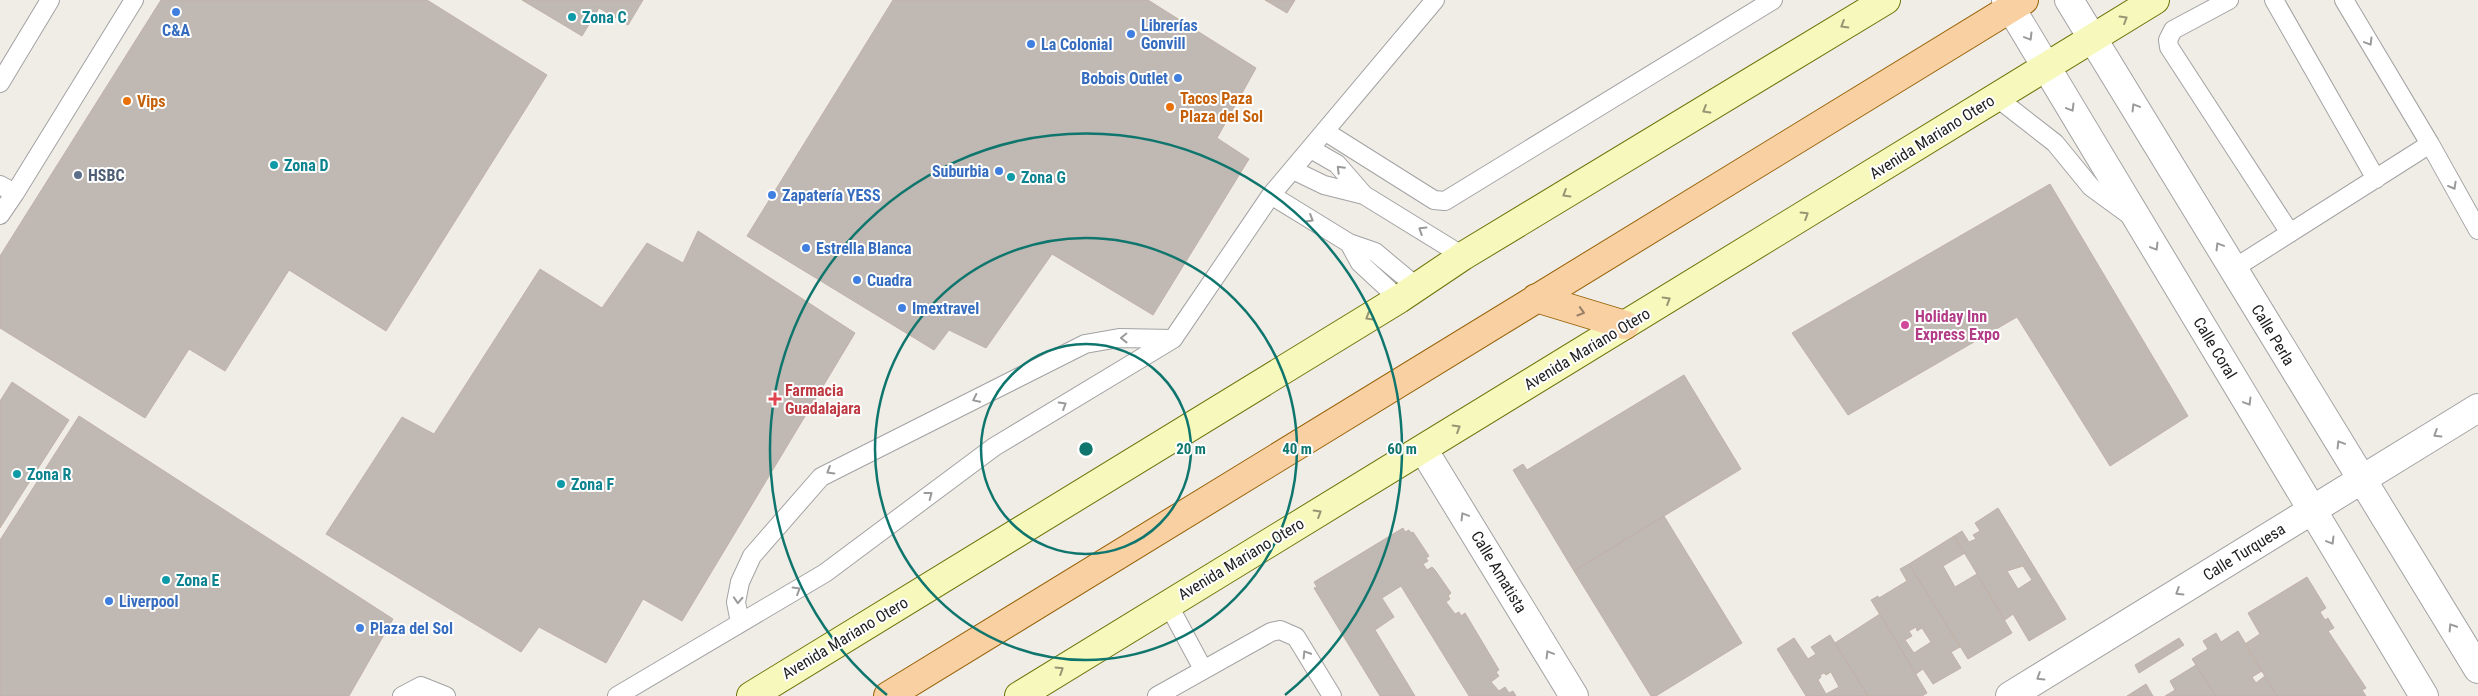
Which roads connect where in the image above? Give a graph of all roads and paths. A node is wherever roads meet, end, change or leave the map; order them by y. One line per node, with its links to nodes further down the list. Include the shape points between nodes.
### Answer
1 (50, 0): 14 (lane)
2 (134, 0): 21 (lane)
3 (1435, 0): 16 (lane)
4 (1774, 0): 16 (lane, via 1445,201 1434,200)
5 (1886, 0): 28 (main road, Avenida Mariano Otero, one-way to 28)
6 (2069, 0): 12 (street, Calle Perla)
7 (2155, 0): 12 (main road, Avenida Mariano Otero, one-way to 7)
8 (2229, 0): 27 (lane, via 2173,30 2168,40 2169,47)
9 (2274, 0): 20 (lane)
10 (2344, 0): 17 (lane, one-way to 17)
11 (2014, 3): 13 (street, Calle Coral, one-way to 13); 31 (main road)
12 (2093, 38): 13 (main road, Avenida Mariano Otero); 29 (street, Calle Perla, one-way to 12)
13 (2046, 66): 15 (main road, Avenida Mariano Otero); 25 (street, Calle Coral, one-way to 25)
14 (0, 83)
15 (1996, 97): 25 (lane, via 2055,143 2091,187); 32 (main road, Avenida Mariano Otero, one-way to 15)
16 (1326, 132): 18 (lane)
17 (2430, 144): 20 (lane); 26 (lane, one-way to 26)
18 (1312, 149): 19 (lane); 23 (lane, one-way to 18, via 1337,164)
19 (1293, 170): 22 (lane); 23 (lane, via 1324,185)
20 (2376, 179): 27 (lane)
21 (7, 189): 24 (lane)
22 (1271, 195): 30 (lane, one-way to 30, via 1349,242 1375,252); 33 (lane)
23 (1364, 195): 28 (lane, one-way to 23)
24 (0, 216)
25 (2140, 222): 37 (street, Calle Coral, one-way to 37)
26 (2478, 228)
27 (2290, 233): 29 (lane)
28 (1463, 256): 30 (main road, Avenida Mariano Otero)
29 (2234, 269): 36 (street, Calle Perla, one-way to 29)
30 (1408, 293): 45 (main road, Avenida Mariano Otero, one-way to 45)
31 (1536, 298): 32 (main road, one-way to 32); 46 (main road)
32 (1625, 325): 35 (main road, Avenida Mariano Otero, one-way to 32)
33 (1173, 339): 39 (lane, one-way to 33, via 825,573 994,447); 39 (lane, one-way to 39, via 1119,338 1085,344 821,477 752,556 740,582 736,602)
34 (2478, 408): 36 (street, Calle Turquesa, one-way to 36)
35 (1424, 449): 38 (main road, Avenida Mariano Otero, one-way to 35); 50 (street, Calle Amatista, one-way to 35)
36 (2361, 480): 37 (street, Calle Turquesa); 41 (street, Calle Perla, one-way to 36)
37 (2312, 510): 51 (street, Calle Turquesa, one-way to 51); 52 (street, Calle Coral, one-way to 52)
38 (1168, 604): 40 (lane); 47 (main road, Avenida Mariano Otero, one-way to 38)
39 (740, 623): 44 (lane)
40 (1203, 669): 48 (lane); 49 (lane, one-way to 40, via 1296,637 1280,630)
41 (2478, 669)
42 (402, 696): 43 (lane, via 421,686)
43 (446, 696)
44 (617, 696)
45 (750, 696)
46 (888, 696)
47 (1019, 696)
48 (1157, 696)
49 (1332, 696)
50 (1574, 696)
51 (2010, 696)
52 (2424, 696)

